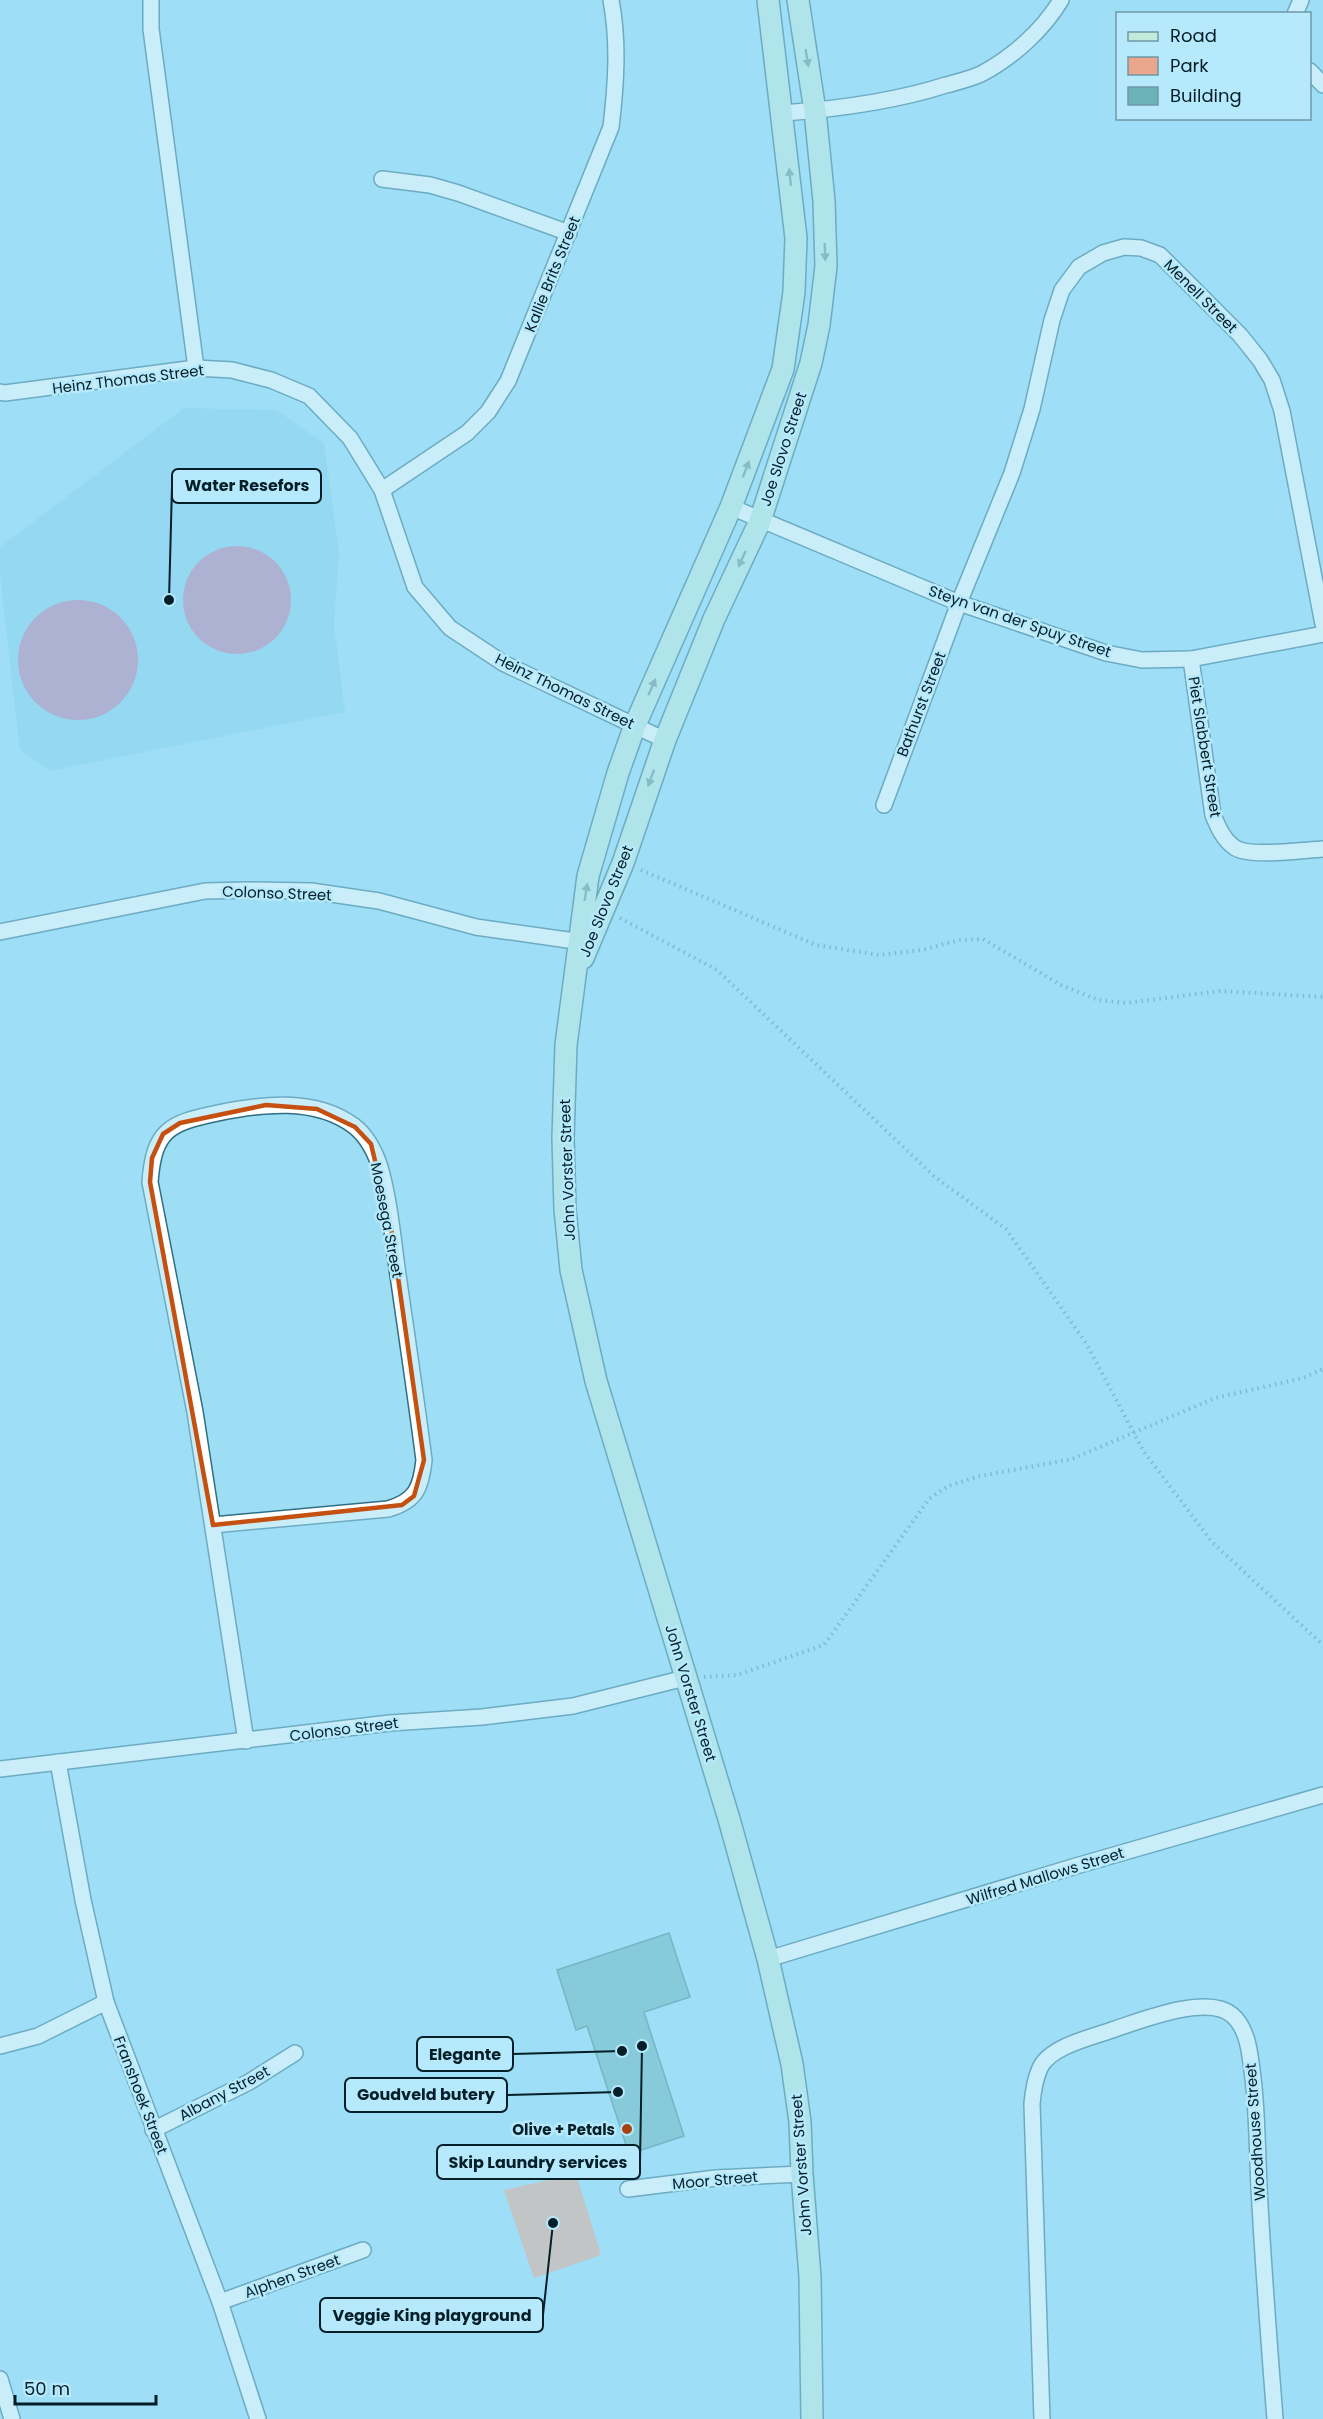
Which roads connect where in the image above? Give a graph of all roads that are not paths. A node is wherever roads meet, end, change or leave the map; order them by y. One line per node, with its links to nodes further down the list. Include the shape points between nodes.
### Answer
1 (152, 0): 12 (street, via 151,29)
2 (611, 0): 11 (street, Kallie Brits Street, via 616,83 611,127)
3 (768, 0): 9 (street, Joe Slovo Street)
4 (798, 0): 8 (street, Joe Slovo Street, one-way to 8)
5 (1061, 0): 8 (street, via 1048,21 980,75 921,93)
6 (1311, 72): 7 (street)
7 (1323, 85)
8 (815, 111): 9 (street); 16 (street, Joe Slovo Street, one-way to 16, via 826,266 819,325 811,363)
9 (783, 113): 15 (street, Joe Slovo Street, one-way to 9, via 783,369 793,302 796,238)
10 (382, 179): 11 (street, via 458,193)
11 (570, 233): 14 (street, Kallie Brits Street, via 508,381 488,412 467,433)
12 (196, 368): 13 (street, Heinz Thomas Street); 14 (street, Heinz Thomas Street, via 232,370 271,380 309,396 350,438)
13 (0, 392)
14 (382, 490): 21 (street, Heinz Thomas Street, via 415,587 450,628 503,663)
15 (731, 507): 16 (street, Steyn van der Spuy Street); 21 (street, Joe Slovo Street, one-way to 15)
16 (760, 521): 17 (street, Steyn van der Spuy Street); 22 (street, Joe Slovo Street, one-way to 22, via 714,619)
17 (959, 603): 18 (street, Menell Street, via 1012,473 1062,290 1079,267 1124,246 1160,255 1240,335 1272,381 1282,411); 20 (street, Steyn van der Spuy Street, via 1106,653 1142,660); 23 (street, Bathurst Street)
18 (1323, 624)
19 (1323, 634): 20 (street, Steyn van der Spuy Street)
20 (1191, 659): 24 (street, Piet Slabbert Street, via 1213,815 1221,834 1235,848 1251,852)
21 (635, 725): 22 (street, Heinz Thomas Street); 26 (street, Joe Slovo Street, one-way to 21, via 588,876)
22 (665, 740): 26 (street, Joe Slovo Street, one-way to 26, via 604,910)
23 (884, 805)
24 (1323, 849)
25 (0, 932): 26 (street, Colonso Street, via 205,891 310,891 379,901 476,927)
26 (584, 942): 27 (street, Joe Slovo Street)
27 (577, 971): 29 (street, John Vorster Street, via 566,1044 562,1138 571,1270 596,1381)
28 (213, 1525): 28 (street, Moesega Street, via 150,1182 152,1158 163,1134 180,1122 266,1105 318,1109 356,1127 371,1144 380,1168 424,1460 422,1478 414,1496 388,1509); 30 (street, Moesega Street)
29 (686, 1678): 30 (street, Colonso Street, via 573,1706); 34 (street, John Vorster Street)
30 (246, 1741): 31 (street, Colonso Street)
31 (58, 1762): 32 (street, Colonso Street); 35 (street, Franshoek Street)
32 (0, 1769)
33 (1323, 1795): 34 (street, Wilfred Mallows Street)
34 (768, 1959): 39 (street, John Vorster Street, via 792,2064)
35 (106, 2002): 36 (street, via 38,2036); 38 (street, Franshoek Street)
36 (0, 2046)
37 (294, 2053): 38 (street, Albany Street, via 249,2082)
38 (153, 2130): 42 (street, Franshoek Street)
39 (802, 2174): 40 (street, Moor Street, via 716,2178); 46 (street, John Vorster Street, via 810,2277)
40 (628, 2190)
41 (363, 2250): 42 (street, Alphen Street)
42 (220, 2302): 45 (street, Franshoek Street)
43 (0, 2379): 44 (street)
44 (12, 2419)
45 (258, 2419)
46 (812, 2419)
47 (1042, 2419): 48 (street, Woodhouse Street, via 1032,2104 1040,2067 1052,2053 1084,2040 1172,2012 1206,2006 1231,2014 1244,2029 1250,2054)
48 (1275, 2419)

